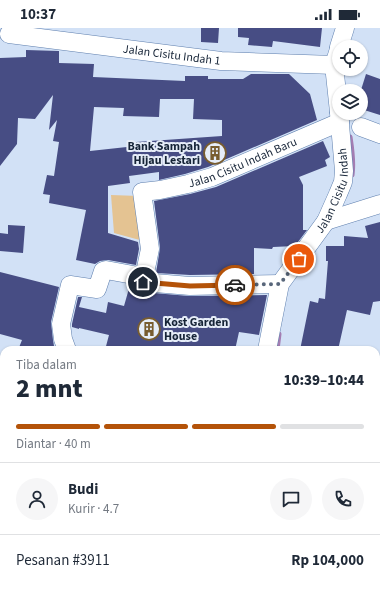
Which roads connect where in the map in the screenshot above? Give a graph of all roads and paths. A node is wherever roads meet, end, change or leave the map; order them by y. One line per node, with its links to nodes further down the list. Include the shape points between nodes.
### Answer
1 (345, 28): 3 (street, Jalan Cisitu Indah)
2 (9, 34): 4 (street, Jalan Cisitu Indah 1, via 221,61)
3 (342, 40)
4 (332, 54)
5 (332, 119): 11 (street, Jalan Cisitu Indah Baru, via 212,177 142,192 150,249)
6 (339, 120): 10 (street, Jalan Cisitu Indah, via 344,176)
7 (361, 128): 8 (street)
8 (380, 134)
9 (380, 204): 10 (street)
10 (326, 221): 12 (street, Jalan Cisitu Indah)
11 (144, 280): 12 (street, via 190,286); 13 (street, via 106,270 103,271 97,289 70,285 61,324)
12 (280, 284): 14 (street, Jalan Cisitu Indah)
13 (66, 346)
14 (269, 346)

